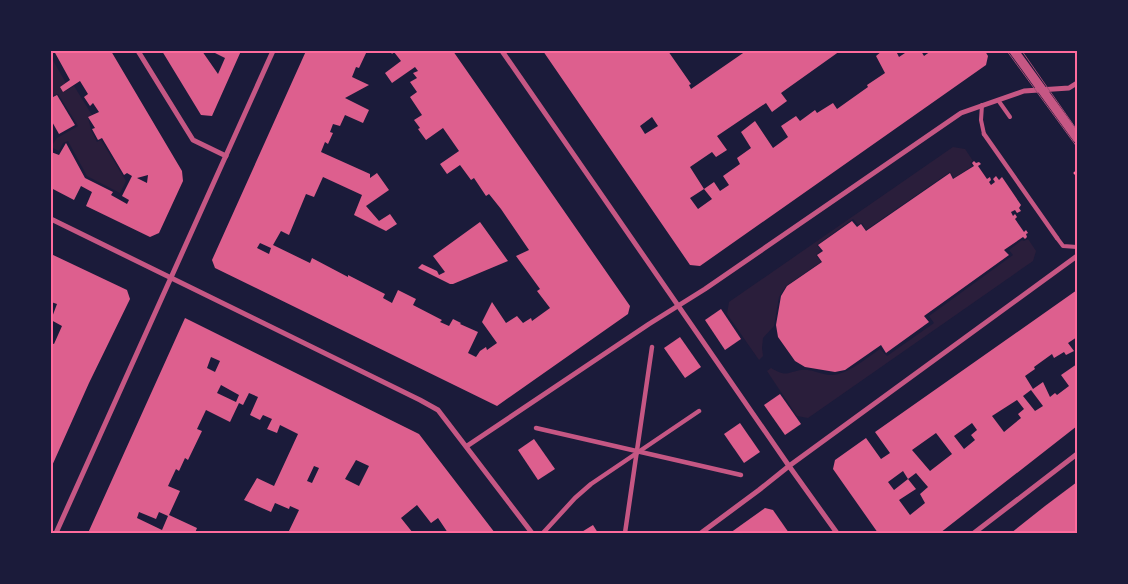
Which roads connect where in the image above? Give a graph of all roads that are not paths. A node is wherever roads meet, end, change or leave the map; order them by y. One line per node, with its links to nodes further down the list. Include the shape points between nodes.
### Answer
1 (138, 51): 12 (street, via 193,140)
2 (273, 51): 12 (street)
3 (502, 51): 18 (street)
4 (1014, 51): 6 (street)
5 (1077, 83): 6 (street, via 1069,88)
6 (1042, 90): 7 (street); 11 (street)
7 (998, 100): 8 (street); 9 (lane)
8 (982, 105): 10 (lane); 18 (street, via 961,113)
9 (1010, 117)
10 (984, 134): 14 (street)
11 (1077, 138)
12 (226, 156): 17 (street)
13 (51, 219): 17 (street)
14 (1057, 238): 15 (lane, via 1063,246)
15 (1077, 247)
16 (1077, 256): 25 (street)
17 (171, 277): 22 (street, via 438,410); 27 (street)
18 (679, 306): 22 (street); 25 (street)
19 (652, 346): 23 (street)
20 (699, 411): 23 (street)
21 (536, 428): 23 (street)
22 (467, 446): 28 (street)
23 (638, 452): 26 (street); 29 (street, via 591,484); 30 (street)
24 (1077, 454): 33 (street)
25 (789, 466): 31 (street); 32 (street)
26 (742, 475)
27 (56, 533)
28 (532, 533)
29 (543, 533)
30 (625, 533)
31 (701, 533)
32 (837, 533)
33 (974, 533)

